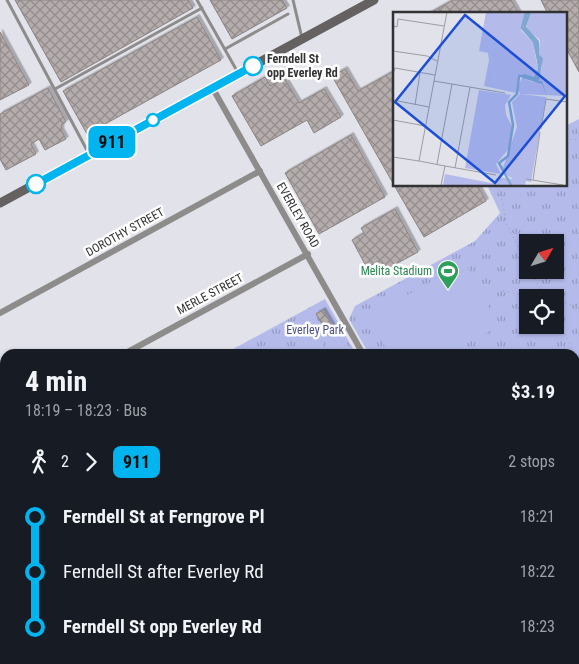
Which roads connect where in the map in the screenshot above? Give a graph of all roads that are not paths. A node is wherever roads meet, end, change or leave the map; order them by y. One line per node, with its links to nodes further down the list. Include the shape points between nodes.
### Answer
1 (7, 0): 11 (lane)
2 (197, 0): 5 (lane)
3 (293, 0): 7 (lane)
4 (374, 0): 7 (main road)
5 (202, 8): 8 (lane); 11 (lane)
6 (288, 14): 8 (lane)
7 (302, 39): 9 (main road)
8 (225, 49): 9 (lane)
9 (238, 73): 10 (main road)
10 (212, 87): 12 (main road); 13 (street, EVERLEY ROAD)
11 (55, 89): 12 (lane)
12 (90, 154): 14 (main road)
13 (260, 171): 15 (street, EVERLEY ROAD); 16 (street, DOROTHY STREET)
14 (1, 201)
15 (308, 254): 17 (street, MERLE STREET); 18 (street, EVERLEY ROAD)
16 (0, 313)
17 (133, 349)
18 (360, 349)

